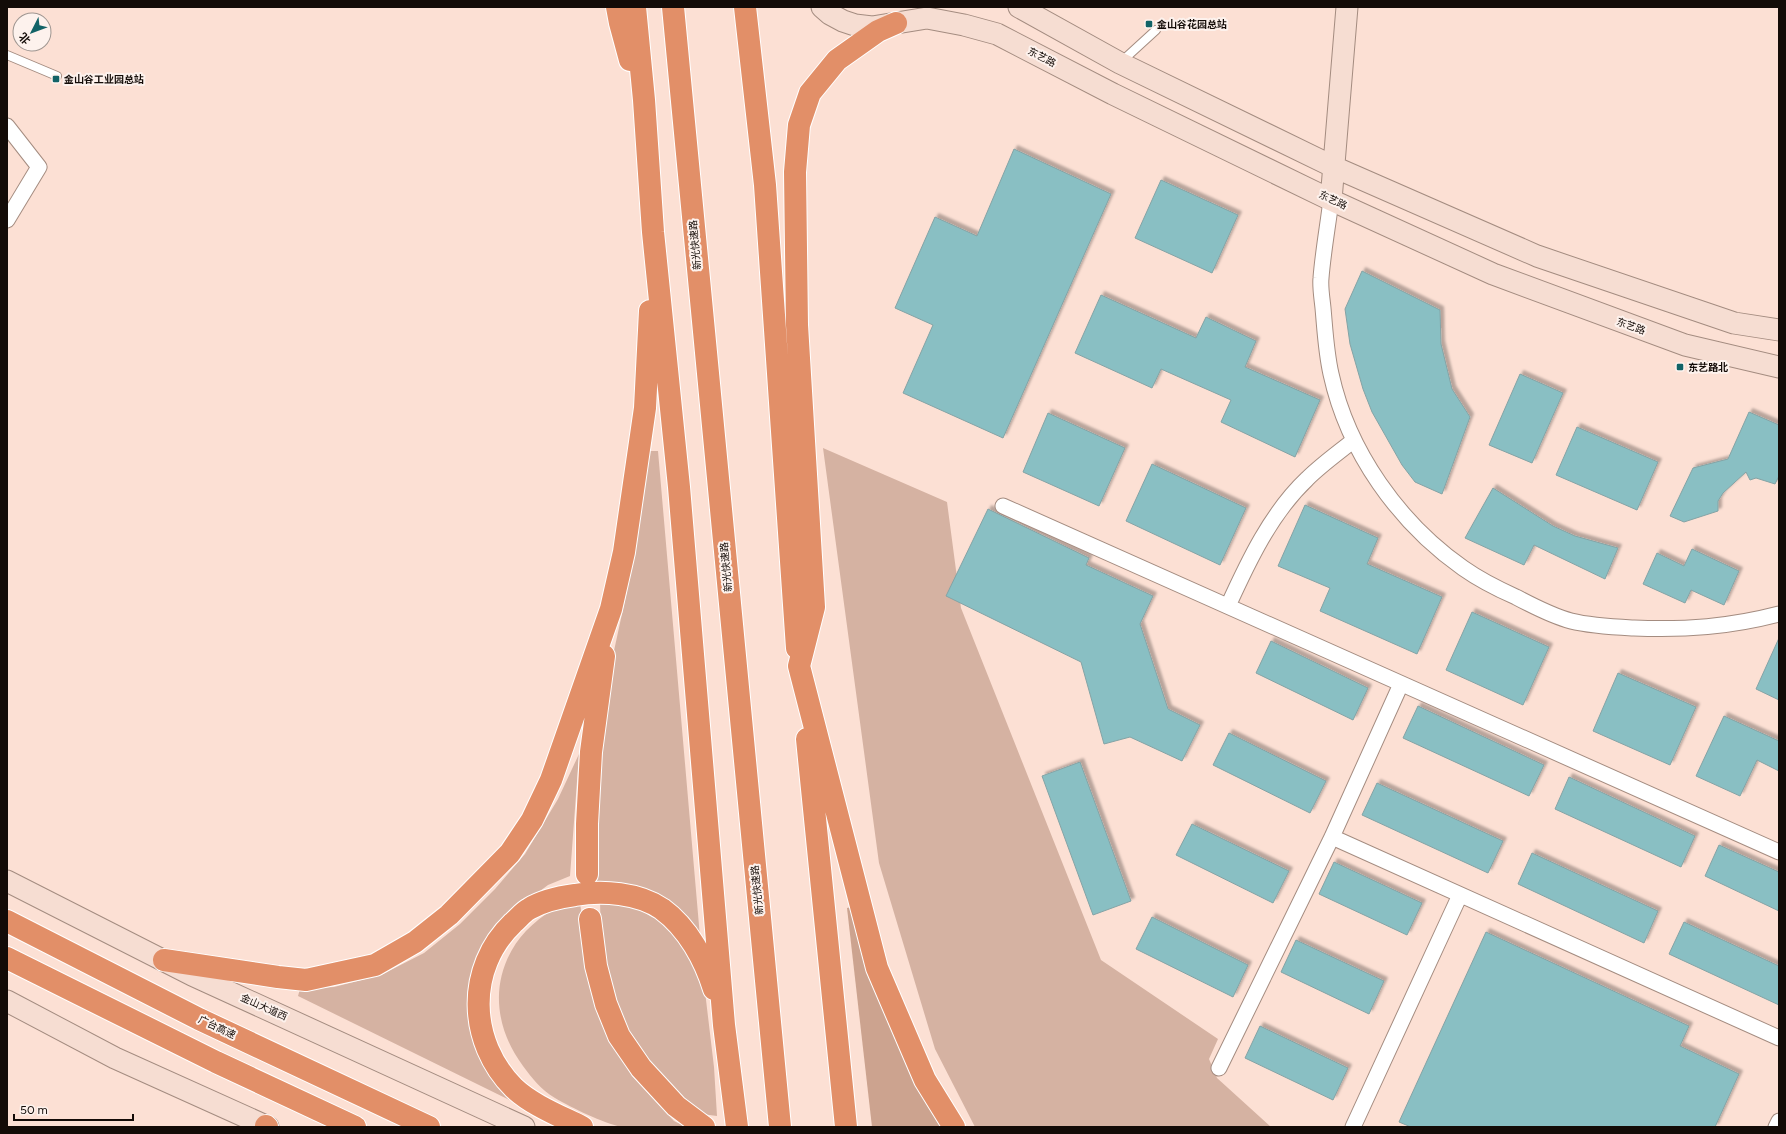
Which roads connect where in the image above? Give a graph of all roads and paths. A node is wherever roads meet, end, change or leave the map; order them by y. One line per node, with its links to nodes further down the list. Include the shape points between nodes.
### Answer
1 (617, 7): 13 (highway)
2 (635, 7): 13 (highway)
3 (672, 7): 49 (highway, 新光快速路)
4 (745, 7): 26 (highway, via 765,185)
5 (822, 7): 8 (street, 东艺路, via 830,14 855,25 872,27)
6 (1019, 7): 11 (street)
7 (1347, 7): 15 (street)
8 (896, 23): 16 (street, 东艺路, via 927,18 997,34 1113,94); 26 (highway, via 878,31 837,60 810,93 799,125 796,172 797,325 814,607)
9 (1156, 30): 11 (lane)
10 (7, 55): 12 (lane)
11 (1120, 63): 15 (street)
12 (57, 76)
13 (644, 108): 18 (highway)
14 (7, 126): 17 (street, via 39,167)
15 (1334, 167): 16 (street); 19 (street, via 1537,256 1734,324)
16 (1331, 200): 20 (street, 东艺路, via 1500,277 1684,346); 21 (street, via 1321,280 1326,346 1332,376)
17 (7, 220)
18 (653, 232): 24 (highway, via 646,408 624,552); 38 (highway, via 678,479)
19 (1779, 330)
20 (1779, 367)
21 (1354, 440): 23 (street, via 1306,479 1286,504 1253,552); 25 (street, via 1384,490 1409,521 1435,546 1464,569 1536,608 1571,621 1613,627 1659,629 1706,628)
22 (1003, 506): 23 (street)
23 (1228, 606): 27 (street)
24 (611, 609): 30 (highway, via 591,752); 36 (highway, via 551,780 532,820 510,853 444,920 415,942 375,966 306,980)
25 (1779, 614)
26 (799, 666): 50 (highway); 51 (highway, via 877,968 924,1080)
27 (1401, 684): 28 (street); 29 (street)
28 (1332, 837): 32 (street); 40 (street)
29 (1779, 852)
30 (587, 874)
31 (7, 881): 36 (street, 金山大道西)
32 (1460, 895): 39 (street); 52 (street)
33 (590, 919): 48 (highway, via 596,966 606,1004 619,1036 641,1068 676,1106)
34 (7, 921): 45 (highway, 广台高速, via 199,1019)
35 (7, 958): 44 (highway, via 216,1062)
36 (164, 960): 46 (street, 金山大道西)
37 (7, 1001): 43 (street, via 116,1058)
38 (724, 1025): 42 (highway); 47 (highway, via 708,970 696,946 662,909 642,899 586,893 557,898 528,909 503,933 484,966 478,1006 482,1036 497,1068 515,1088 532,1101)
39 (1779, 1038)
40 (1219, 1068)
41 (1779, 1121): 53 (street)
42 (737, 1126)
43 (267, 1127)
44 (355, 1127)
45 (429, 1127)
46 (524, 1127)
47 (582, 1127)
48 (704, 1127)
49 (780, 1127)
50 (846, 1127)
51 (954, 1127)
52 (1353, 1127)
53 (1776, 1127)

